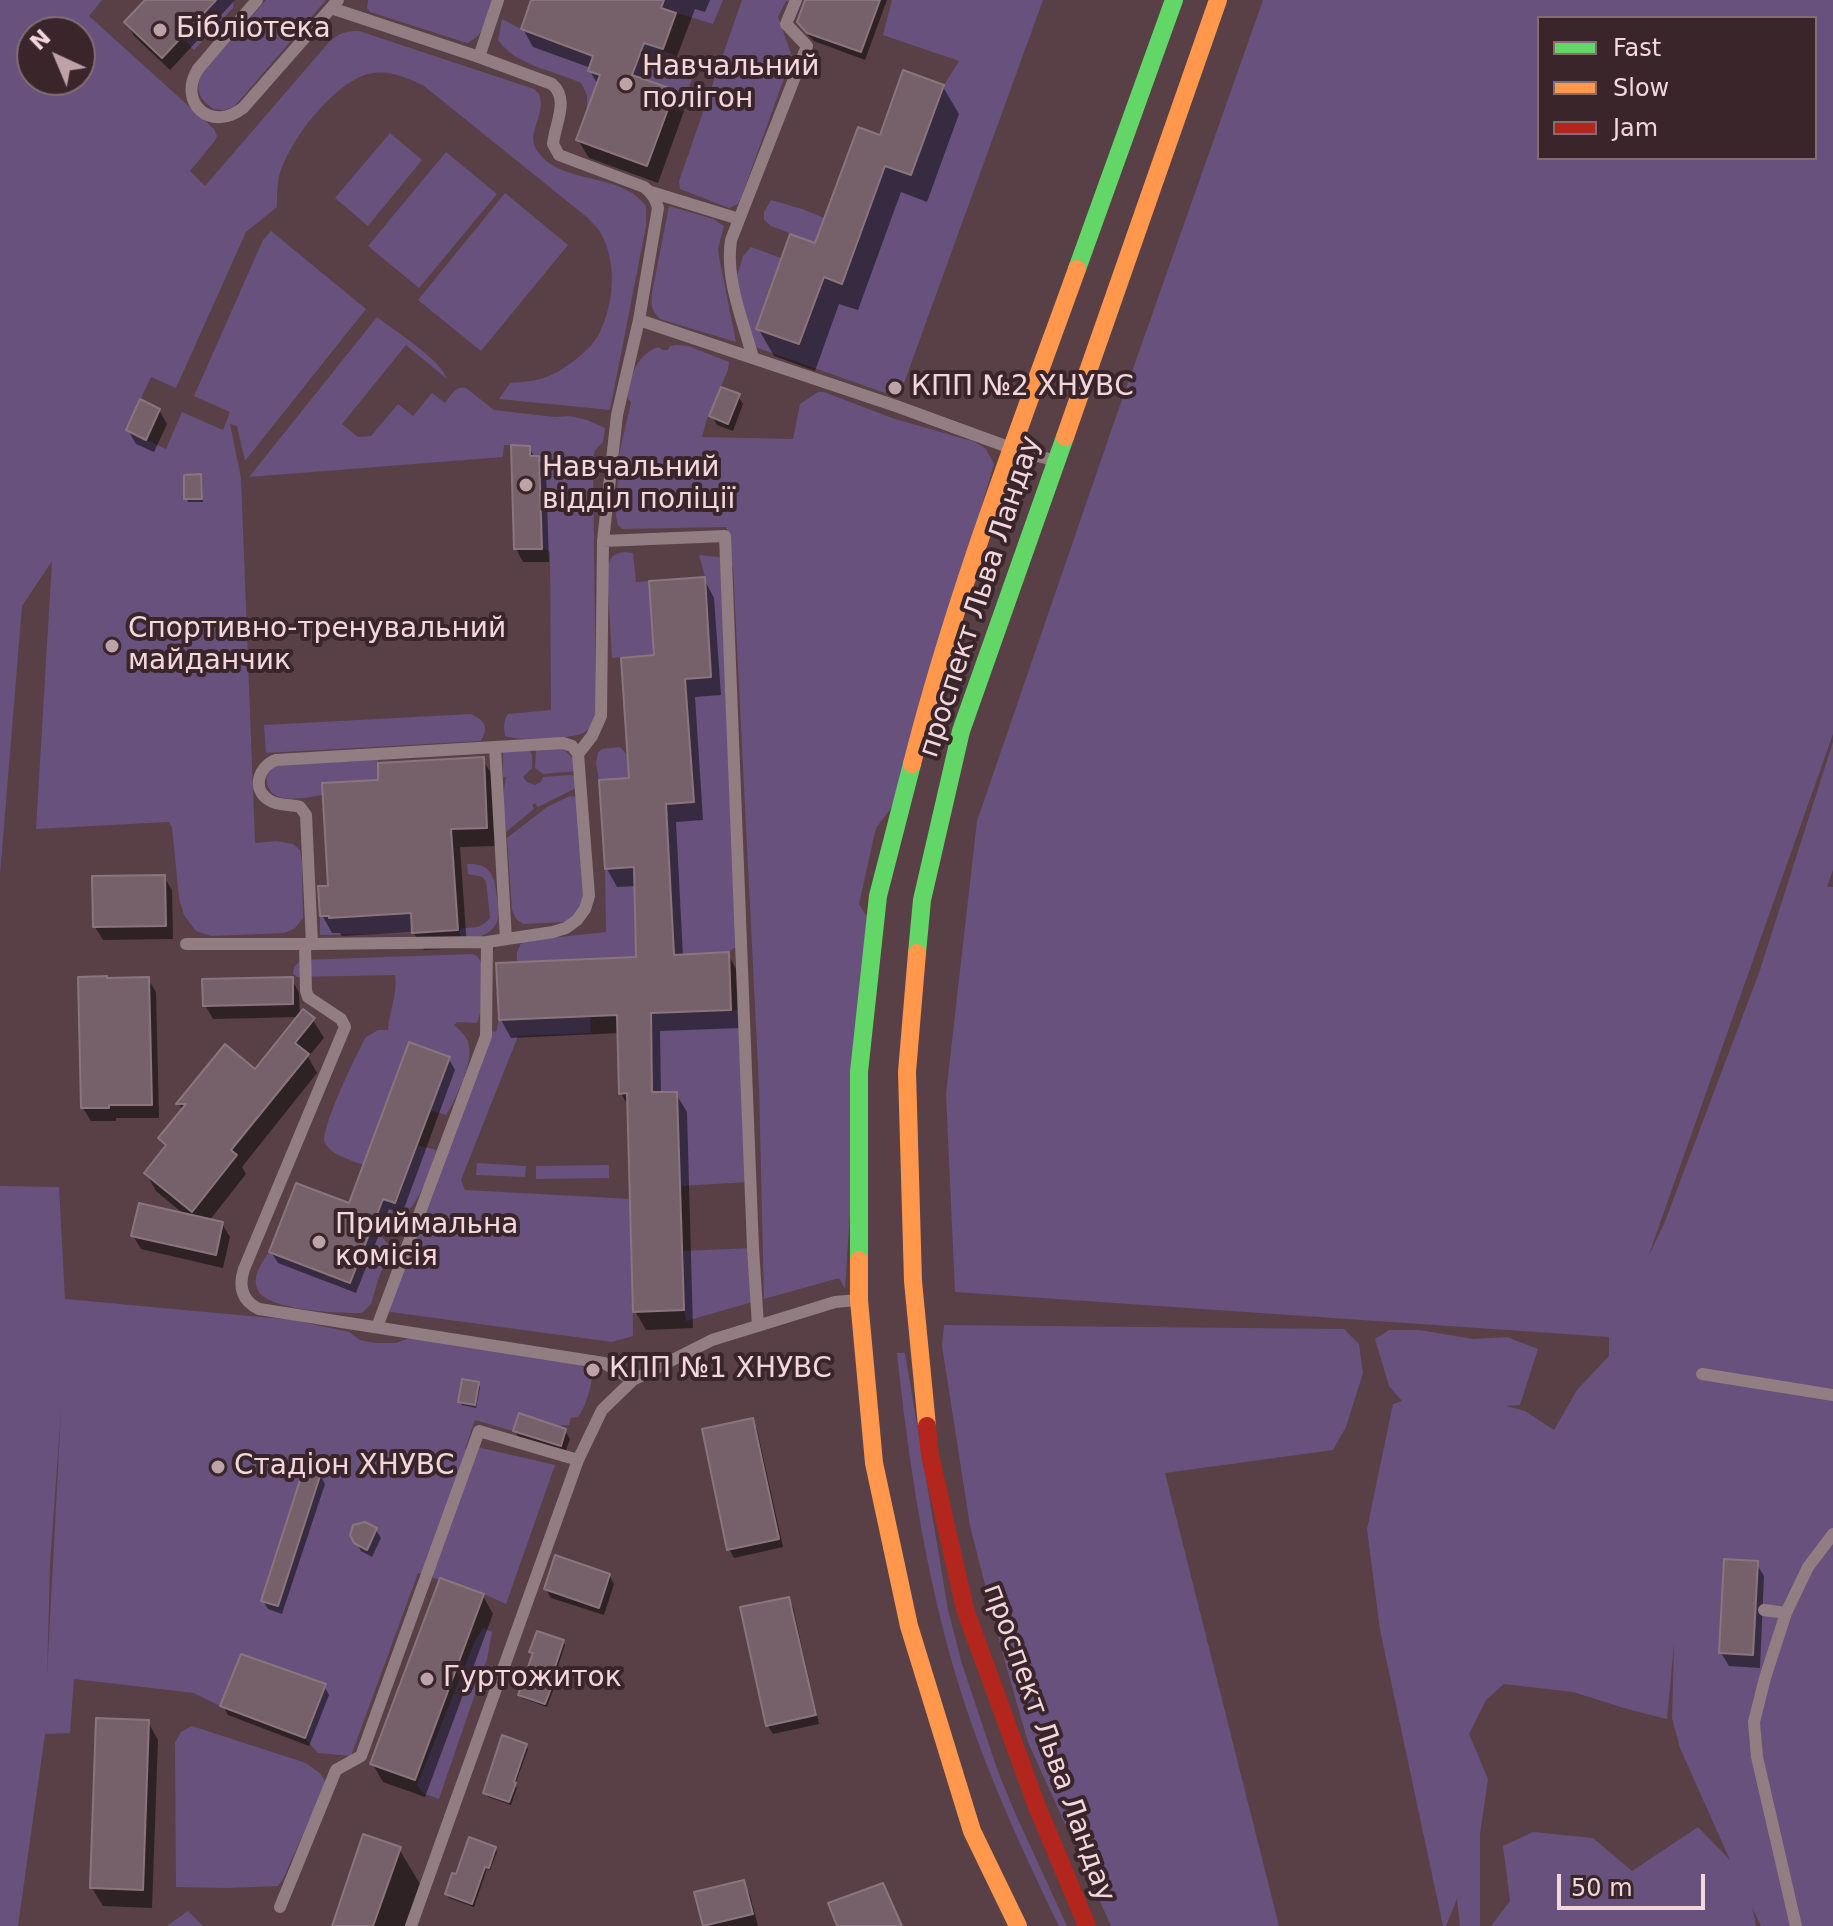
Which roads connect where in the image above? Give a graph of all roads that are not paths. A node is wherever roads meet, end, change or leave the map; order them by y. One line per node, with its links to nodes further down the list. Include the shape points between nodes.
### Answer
1 (257, 0): 6 (lane, via 192,78 192,98 205,114 225,118 243,108)
2 (498, 0): 7 (lane)
3 (796, 0): 9 (lane, via 786,24 807,46)
4 (1174, 0): 12 (main road, проспект Льва Ландау)
5 (1218, 0): 13 (main road, проспект Льва Ландау)
6 (335, 4): 7 (lane)
7 (479, 57): 8 (lane, via 558,90 562,105 553,144 559,155)
8 (651, 192): 9 (lane); 10 (lane, via 658,208)
9 (739, 219): 11 (lane, via 729,270)
10 (639, 320): 11 (lane); 14 (lane, via 617,415)
11 (753, 358): 12 (lane)
12 (1011, 448): 13 (lane); 21 (main road, проспект Льва Ландау, via 923,721 878,896 859,1072)
13 (1055, 461): 34 (main road, проспект Льва Ландау, via 961,731 922,900 907,1072 909,1313 930,1455 965,1609)
14 (603, 541): 16 (lane, via 601,716); 22 (lane, via 725,536)
15 (495, 747): 16 (lane, via 563,743); 17 (lane); 20 (lane, via 276,760 266,765 258,783 264,797 300,807 306,815)
16 (578, 754): 17 (lane, via 589,896 585,909 566,928)
17 (506, 939): 18 (lane)
18 (487, 942): 20 (lane); 23 (lane, via 486,1036)
19 (186, 944): 20 (lane)
20 (309, 944): 23 (lane, via 308,997 345,1027 240,1285 246,1300 259,1309)
21 (866, 1302): 22 (lane, via 835,1302); 33 (main road, проспект Льва Ландау, via 874,1463 909,1626 972,1831)
22 (758, 1326): 25 (lane, via 712,1340)
23 (377, 1327): 25 (lane, via 604,1363)
24 (1702, 1374): 26 (lane)
25 (633, 1380): 27 (lane, via 602,1410)
26 (1833, 1395)
27 (578, 1460): 31 (lane, via 479,1431 361,1756 336,1770); 32 (lane)
28 (1833, 1534): 30 (lane, via 1808,1567)
29 (1764, 1610): 30 (lane)
30 (1786, 1613): 35 (lane, via 1754,1722 1757,1757)
31 (280, 1907)
32 (411, 1926)
33 (1018, 1926)
34 (1087, 1926)
35 (1796, 1926)

